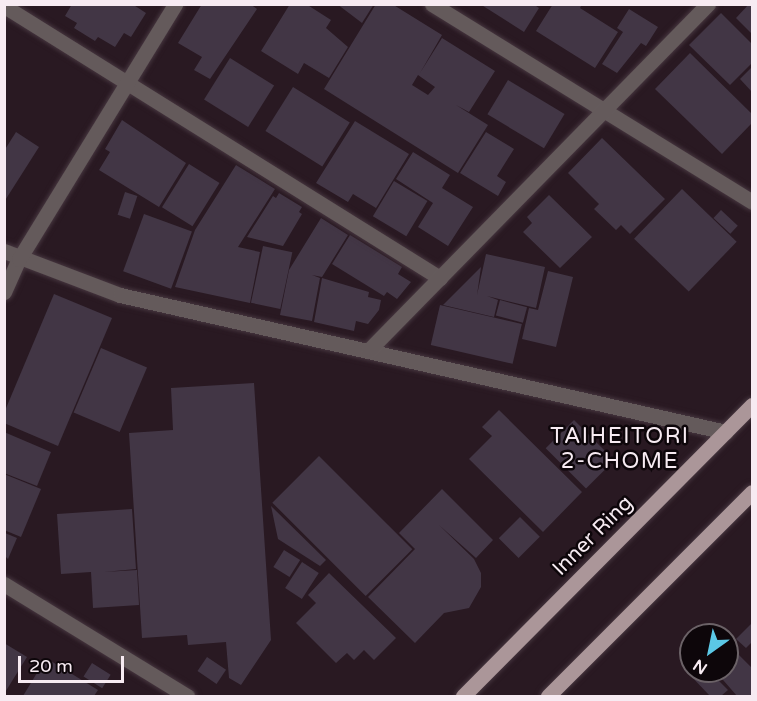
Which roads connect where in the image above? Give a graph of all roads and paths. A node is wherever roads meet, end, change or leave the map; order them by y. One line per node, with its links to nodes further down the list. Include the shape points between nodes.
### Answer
1 (175, 4): 5 (street)
2 (432, 4): 6 (street)
3 (708, 4): 6 (street)
4 (4, 6): 5 (street)
5 (127, 83): 9 (street); 10 (street)
6 (604, 110): 7 (street); 10 (street)
7 (753, 202)
8 (4, 252): 9 (street)
9 (19, 259): 11 (street); 12 (street, via 120,295)
10 (440, 278): 12 (street)
11 (4, 292)
12 (368, 351): 14 (street)
13 (753, 405): 14 (main road, Inner Ring)
14 (726, 432): 18 (main road, Inner Ring)
15 (753, 492): 19 (main road)
16 (4, 584): 17 (street)
17 (187, 696)
18 (463, 696)
19 (548, 696)

